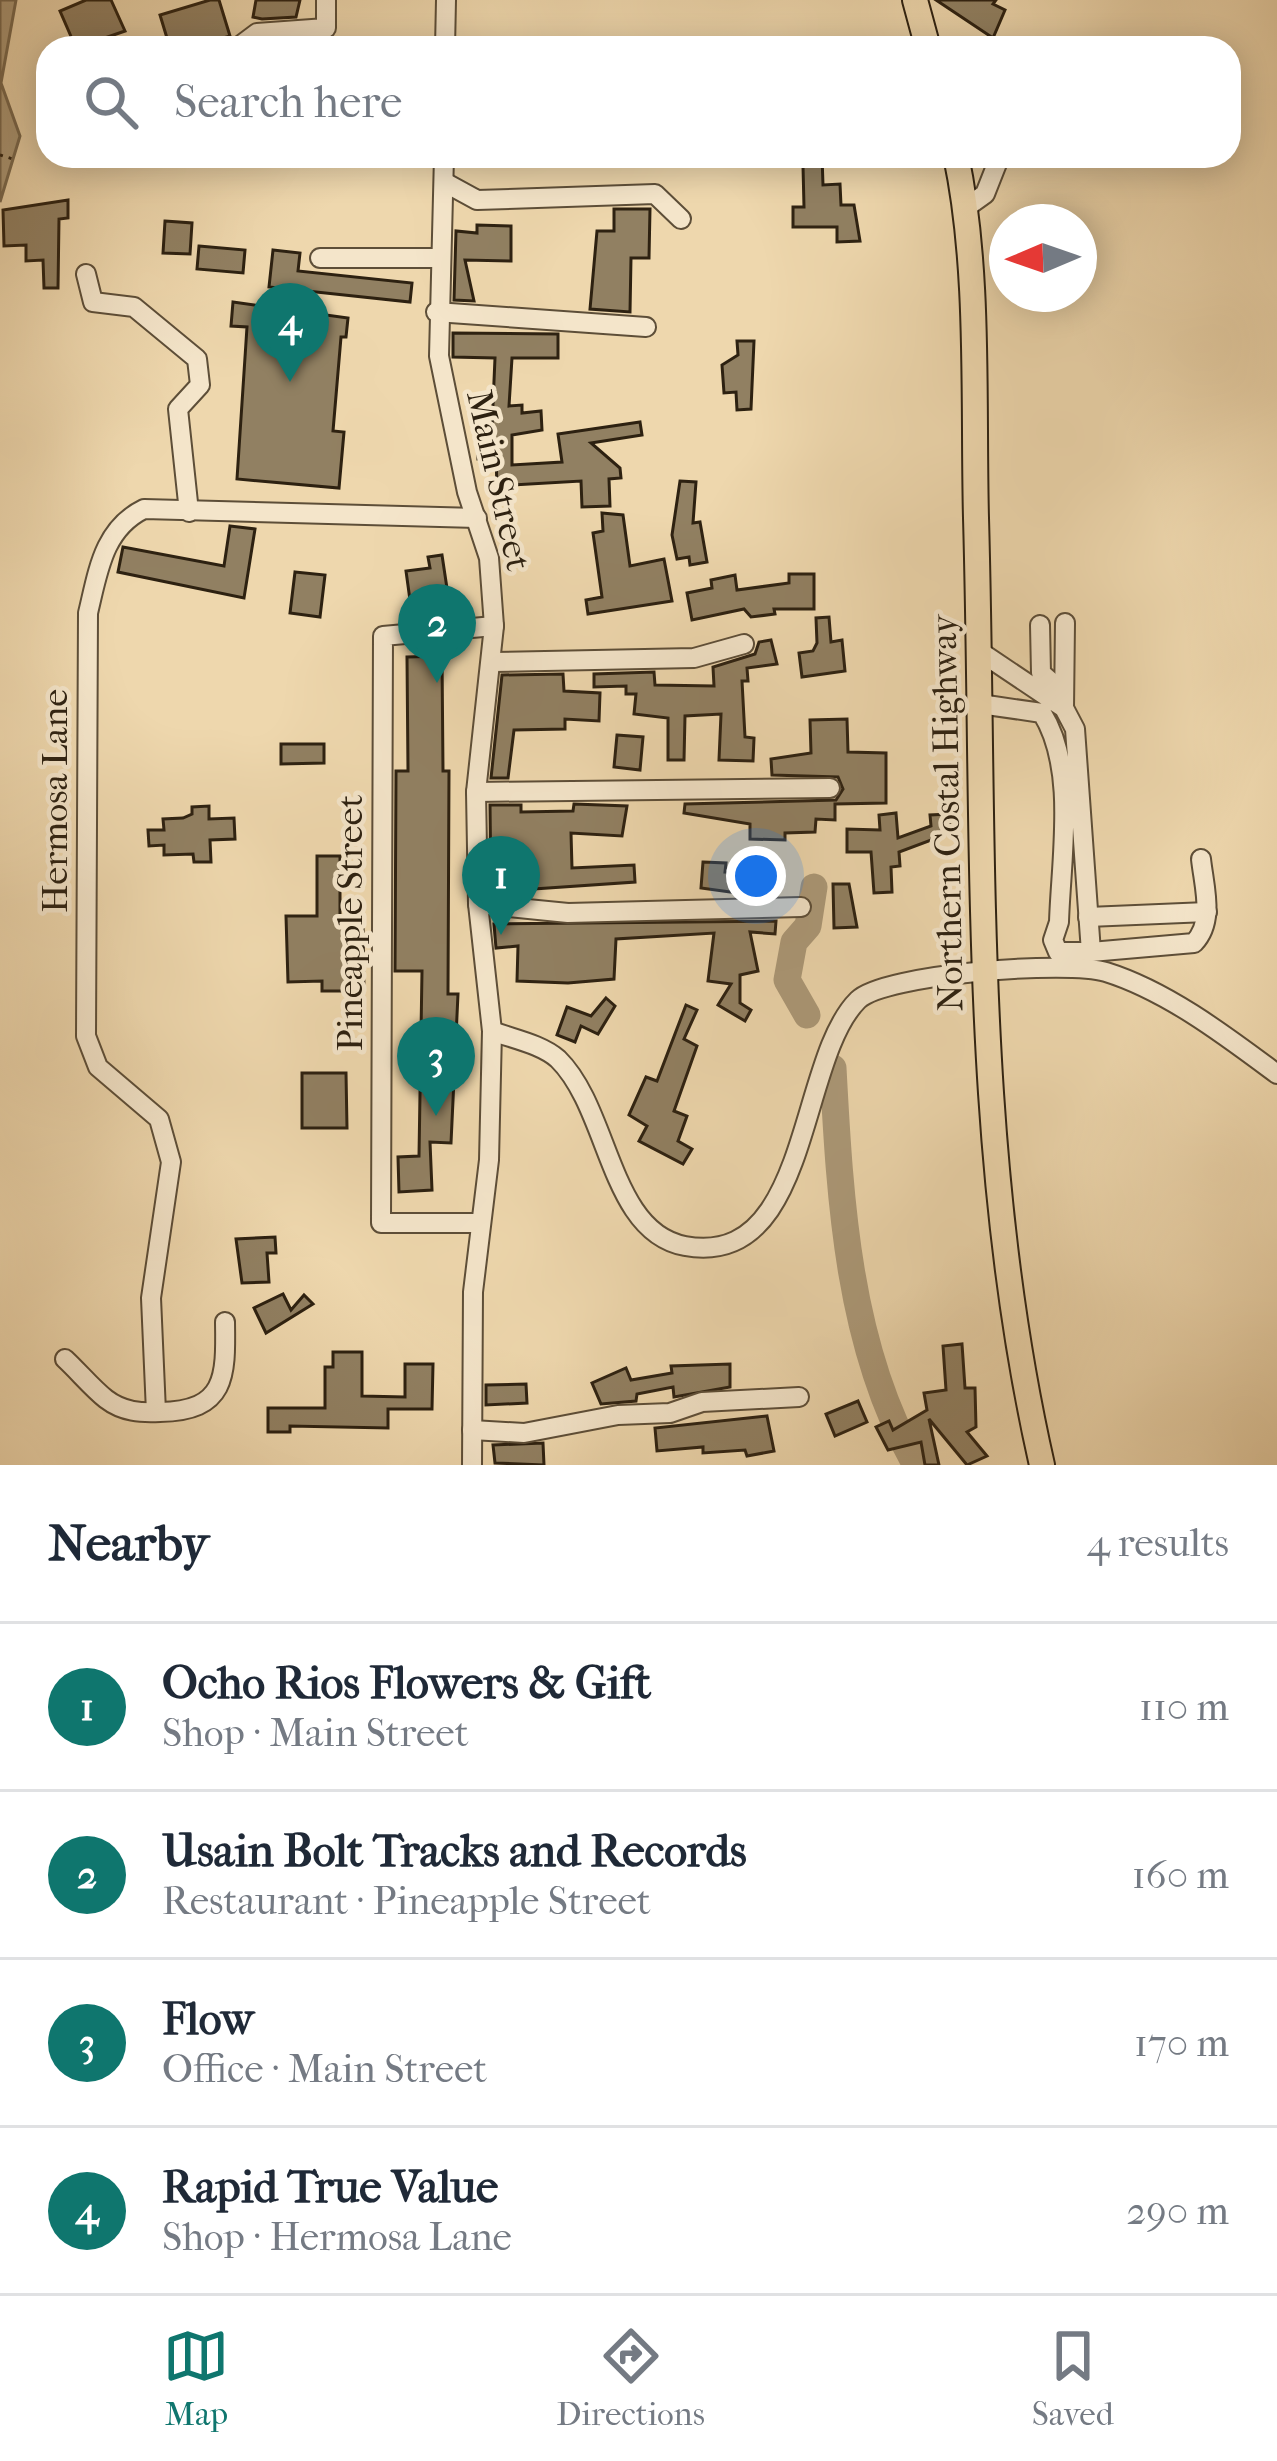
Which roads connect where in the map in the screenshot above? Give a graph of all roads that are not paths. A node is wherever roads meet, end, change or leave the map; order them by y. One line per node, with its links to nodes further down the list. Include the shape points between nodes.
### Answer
1 (326, 0): 4 (street, via 326,28)
2 (446, 0): 5 (street)
3 (915, 0): 6 (main road)
4 (253, 36)
5 (445, 36)
6 (925, 36)
7 (444, 168): 10 (street, Main Street)
8 (958, 168): 11 (main road, Northern Costal Highway)
9 (995, 168): 11 (street, via 985,194)
10 (444, 182): 12 (street, via 478,200 656,194); 14 (street, Main Street)
11 (964, 209): 24 (main road, Northern Costal Highway)
12 (681, 219)
13 (320, 258): 14 (street)
14 (438, 258): 16 (street, Main Street)
15 (86, 274): 18 (street, via 93,302 134,307 197,359 200,385 178,410)
16 (436, 312): 17 (street); 19 (street, Main Street)
17 (646, 327)
18 (189, 512): 19 (street, Hermosa Lane); 43 (street, Hermosa Lane, via 144,509 124,520 103,553 88,613 86,1036 98,1067 159,1119 171,1162 151,1298)
19 (477, 518): 22 (street, Main Street)
20 (1065, 623): 26 (street)
21 (1040, 625): 26 (street, via 1041,673)
22 (494, 626): 25 (street, Main Street); 39 (street, Pineapple Street, via 383,636 381,1223)
23 (744, 644): 25 (street, via 694,658)
24 (979, 651): 26 (street); 27 (main road, Northern Costal Highway)
25 (492, 662): 29 (street, Main Street)
26 (1064, 700): 34 (street, via 1075,729)
27 (980, 704): 35 (street, via 1042,713 1055,735 1063,806 1053,940 1058,952); 36 (main road, Northern Costal Highway)
28 (830, 788): 29 (street)
29 (476, 792): 31 (street, Main Street)
30 (1201, 859): 33 (street)
31 (478, 904): 32 (street, via 568,913); 37 (street, Main Street)
32 (801, 907)
33 (1208, 912): 34 (street); 35 (street, via 1194,943)
34 (1088, 917): 35 (street)
35 (1091, 952)
36 (984, 973): 37 (street, via 903,979 857,1000 817,1078 796,1166 748,1230 711,1248 659,1239 642,1224 580,1087 543,1048); 38 (street, via 1102,970 1155,994); 46 (main road, Northern Costal Highway, via 1007,1280)
37 (492, 1031): 39 (street, Main Street)
38 (1277, 1074)
39 (480, 1223): 44 (street, Main Street)
40 (225, 1322): 43 (street, via 226,1371 212,1397 186,1412)
41 (65, 1359): 43 (street, via 107,1400 136,1414)
42 (800, 1397): 44 (street, via 703,1402 524,1433)
43 (156, 1412)
44 (472, 1430): 45 (street, Main Street)
45 (472, 1465)
46 (1042, 1465)

